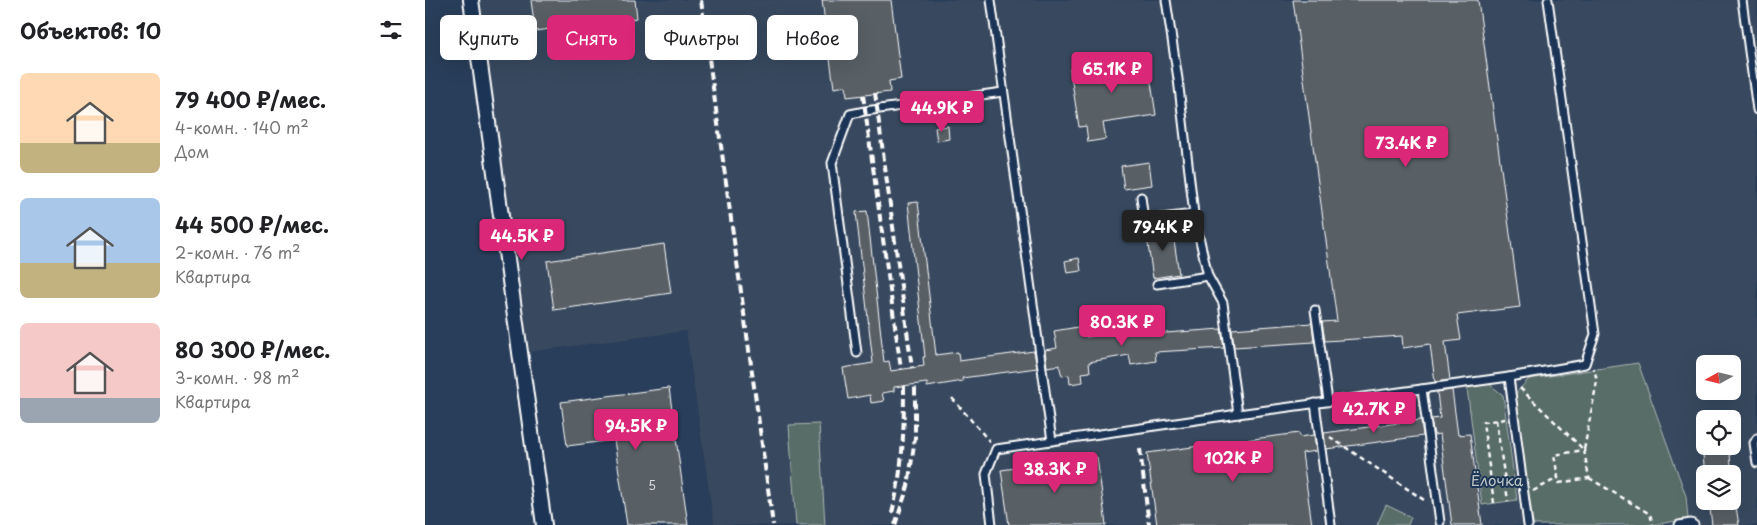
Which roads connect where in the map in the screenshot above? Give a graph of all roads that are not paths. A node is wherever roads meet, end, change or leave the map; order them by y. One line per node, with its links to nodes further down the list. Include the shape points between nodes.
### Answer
1 (471, 0): 23 (street)
2 (991, 0): 6 (lane)
3 (1165, 0): 9 (lane)
4 (1548, 0): 14 (lane, via 1595,334 1585,364)
5 (1743, 0): 7 (lane)
6 (1003, 92): 13 (lane, via 850,114 832,162); 20 (lane)
7 (1757, 110)
8 (1141, 197): 9 (lane, via 1144,220)
9 (1194, 214): 10 (lane)
10 (1208, 276): 11 (lane); 18 (lane, via 1223,303)
11 (1157, 284)
12 (1315, 310): 16 (lane)
13 (857, 353)
14 (1509, 377): 15 (lane); 26 (lane)
15 (1422, 389): 16 (lane); 22 (lane)
16 (1328, 401): 17 (lane)
17 (1315, 403): 18 (lane); 25 (lane)
18 (1238, 414): 20 (lane)
19 (1757, 438): 21 (lane)
20 (1052, 441): 24 (lane, via 996,449 986,474)
21 (1757, 463)
22 (1440, 522)
23 (544, 525)
24 (992, 525)
25 (1331, 525)
26 (1528, 525)
27 (1679, 525): 28 (lane)
28 (1694, 525)

